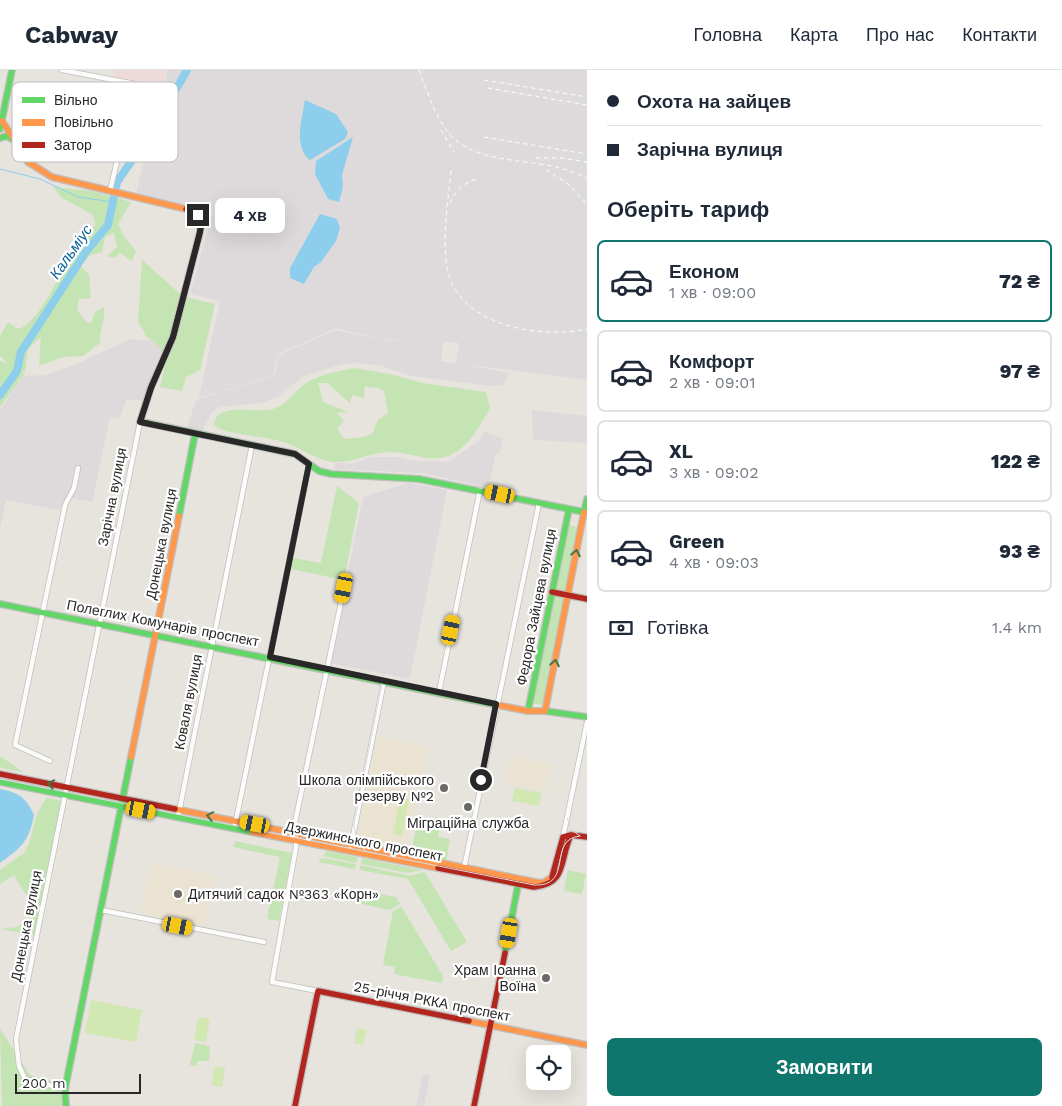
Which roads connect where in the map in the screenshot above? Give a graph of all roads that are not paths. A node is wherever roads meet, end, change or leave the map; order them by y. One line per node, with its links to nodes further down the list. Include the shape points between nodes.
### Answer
1 (12, 70): 4 (street)
2 (62, 70): 3 (street)
3 (125, 82)
4 (1, 121): 5 (street); 7 (street)
5 (0, 129)
6 (0, 138): 7 (street, via 7,136)
7 (12, 139)
8 (28, 162): 10 (street, via 62,180)
9 (117, 162): 10 (street)
10 (110, 191): 11 (street, Зарічна вулиця, via 194,211 200,220 199,236 173,337)
11 (140, 422): 12 (street); 27 (street, Зарічна вулиця)
12 (195, 434): 13 (street); 28 (street, Донецька вулиця)
13 (252, 445): 14 (street, via 295,454); 29 (street, Коваля вулиця)
14 (309, 464): 16 (street, via 331,474 419,479); 30 (street)
15 (78, 468): 26 (street, via 74,488 64,505)
16 (480, 490): 18 (street); 33 (street)
17 (587, 499): 20 (street, Федора Зайцева вулиця)
18 (539, 502): 19 (street); 34 (street)
19 (569, 509): 20 (street); 22 (street, Федора Зайцева вулиця)
20 (584, 512): 23 (street, Федора Зайцева вулиця, one-way to 20)
21 (344, 588): 31 (street)
22 (552, 592): 23 (street); 35 (street, Федора Зайцева вулиця)
23 (568, 595): 24 (street); 36 (street, Федора Зайцева вулиця, one-way to 23)
24 (587, 599)
25 (0, 604): 26 (street, Полеглих Комунарів проспект)
26 (42, 612): 27 (street, Полеглих Комунарів проспект); 39 (street, via 15,745)
27 (100, 624): 28 (street, Полеглих Комунарів проспект); 42 (street, Зарічна вулиця)
28 (157, 635): 29 (street, Полеглих Комунарів проспект); 44 (street, Донецька вулиця)
29 (212, 646): 30 (street, Полеглих Комунарів проспект); 46 (street, Коваля вулиця)
30 (270, 657): 31 (street, Полеглих Комунарів проспект); 48 (street)
31 (327, 669): 32 (street, Полеглих Комунарів проспект); 50 (street)
32 (384, 681): 33 (street, Полеглих Комунарів проспект); 55 (street)
33 (439, 692): 34 (street, Полеглих Комунарів проспект)
34 (496, 704): 35 (street, Полеглих Комунарів проспект); 57 (street)
35 (528, 711): 36 (street, Полеглих Комунарів проспект)
36 (545, 711): 37 (street, Полеглих Комунарів проспект)
37 (587, 717)
38 (587, 722): 52 (street)
39 (50, 761)
40 (0, 774): 42 (street, Дзержинського проспект, one-way to 40)
41 (0, 782): 43 (street, Дзержинського проспект)
42 (67, 787): 43 (street, Зарічна вулиця); 44 (street, Дзержинського проспект)
43 (65, 795): 45 (street, Дзержинського проспект); 64 (street, Донецька вулиця, via 16,1039 19,1066 25,1079)
44 (124, 798): 45 (street, Донецька вулиця); 46 (street, Дзержинського проспект)
45 (122, 806): 47 (street, Дзержинського проспект); 59 (street)
46 (180, 810): 47 (street, Коваля вулиця); 48 (street, Дзержинського проспект, one-way to 46)
47 (178, 817): 49 (street, Дзержинського проспект)
48 (236, 821): 49 (street); 50 (street, Дзержинського проспект)
49 (235, 828): 54 (street, Дзержинського проспект)
50 (293, 832): 54 (street); 55 (street, Дзержинського проспект)
51 (571, 835): 52 (street); 53 (street); 58 (street, via 553,883 544,887)
52 (563, 837): 58 (street, via 550,879)
53 (587, 837)
54 (296, 840): 56 (street, Дзержинського проспект); 61 (street, 25-річчя РККА проспект, via 272,982)
55 (351, 844): 56 (street); 57 (street, Дзержинського проспект)
56 (350, 851): 58 (street, Дзержинського проспект)
57 (464, 868): 58 (street, Дзержинського проспект)
58 (516, 882): 62 (street)
59 (101, 910): 60 (street); 64 (street)
60 (264, 942)
61 (318, 991): 62 (street, 25-річчя РККА проспект); 66 (street)
62 (490, 1026): 63 (street, 25-річчя РККА проспект); 67 (street)
63 (587, 1045)
64 (65, 1089): 65 (street)
65 (66, 1106)
66 (295, 1106)
67 (474, 1106)

